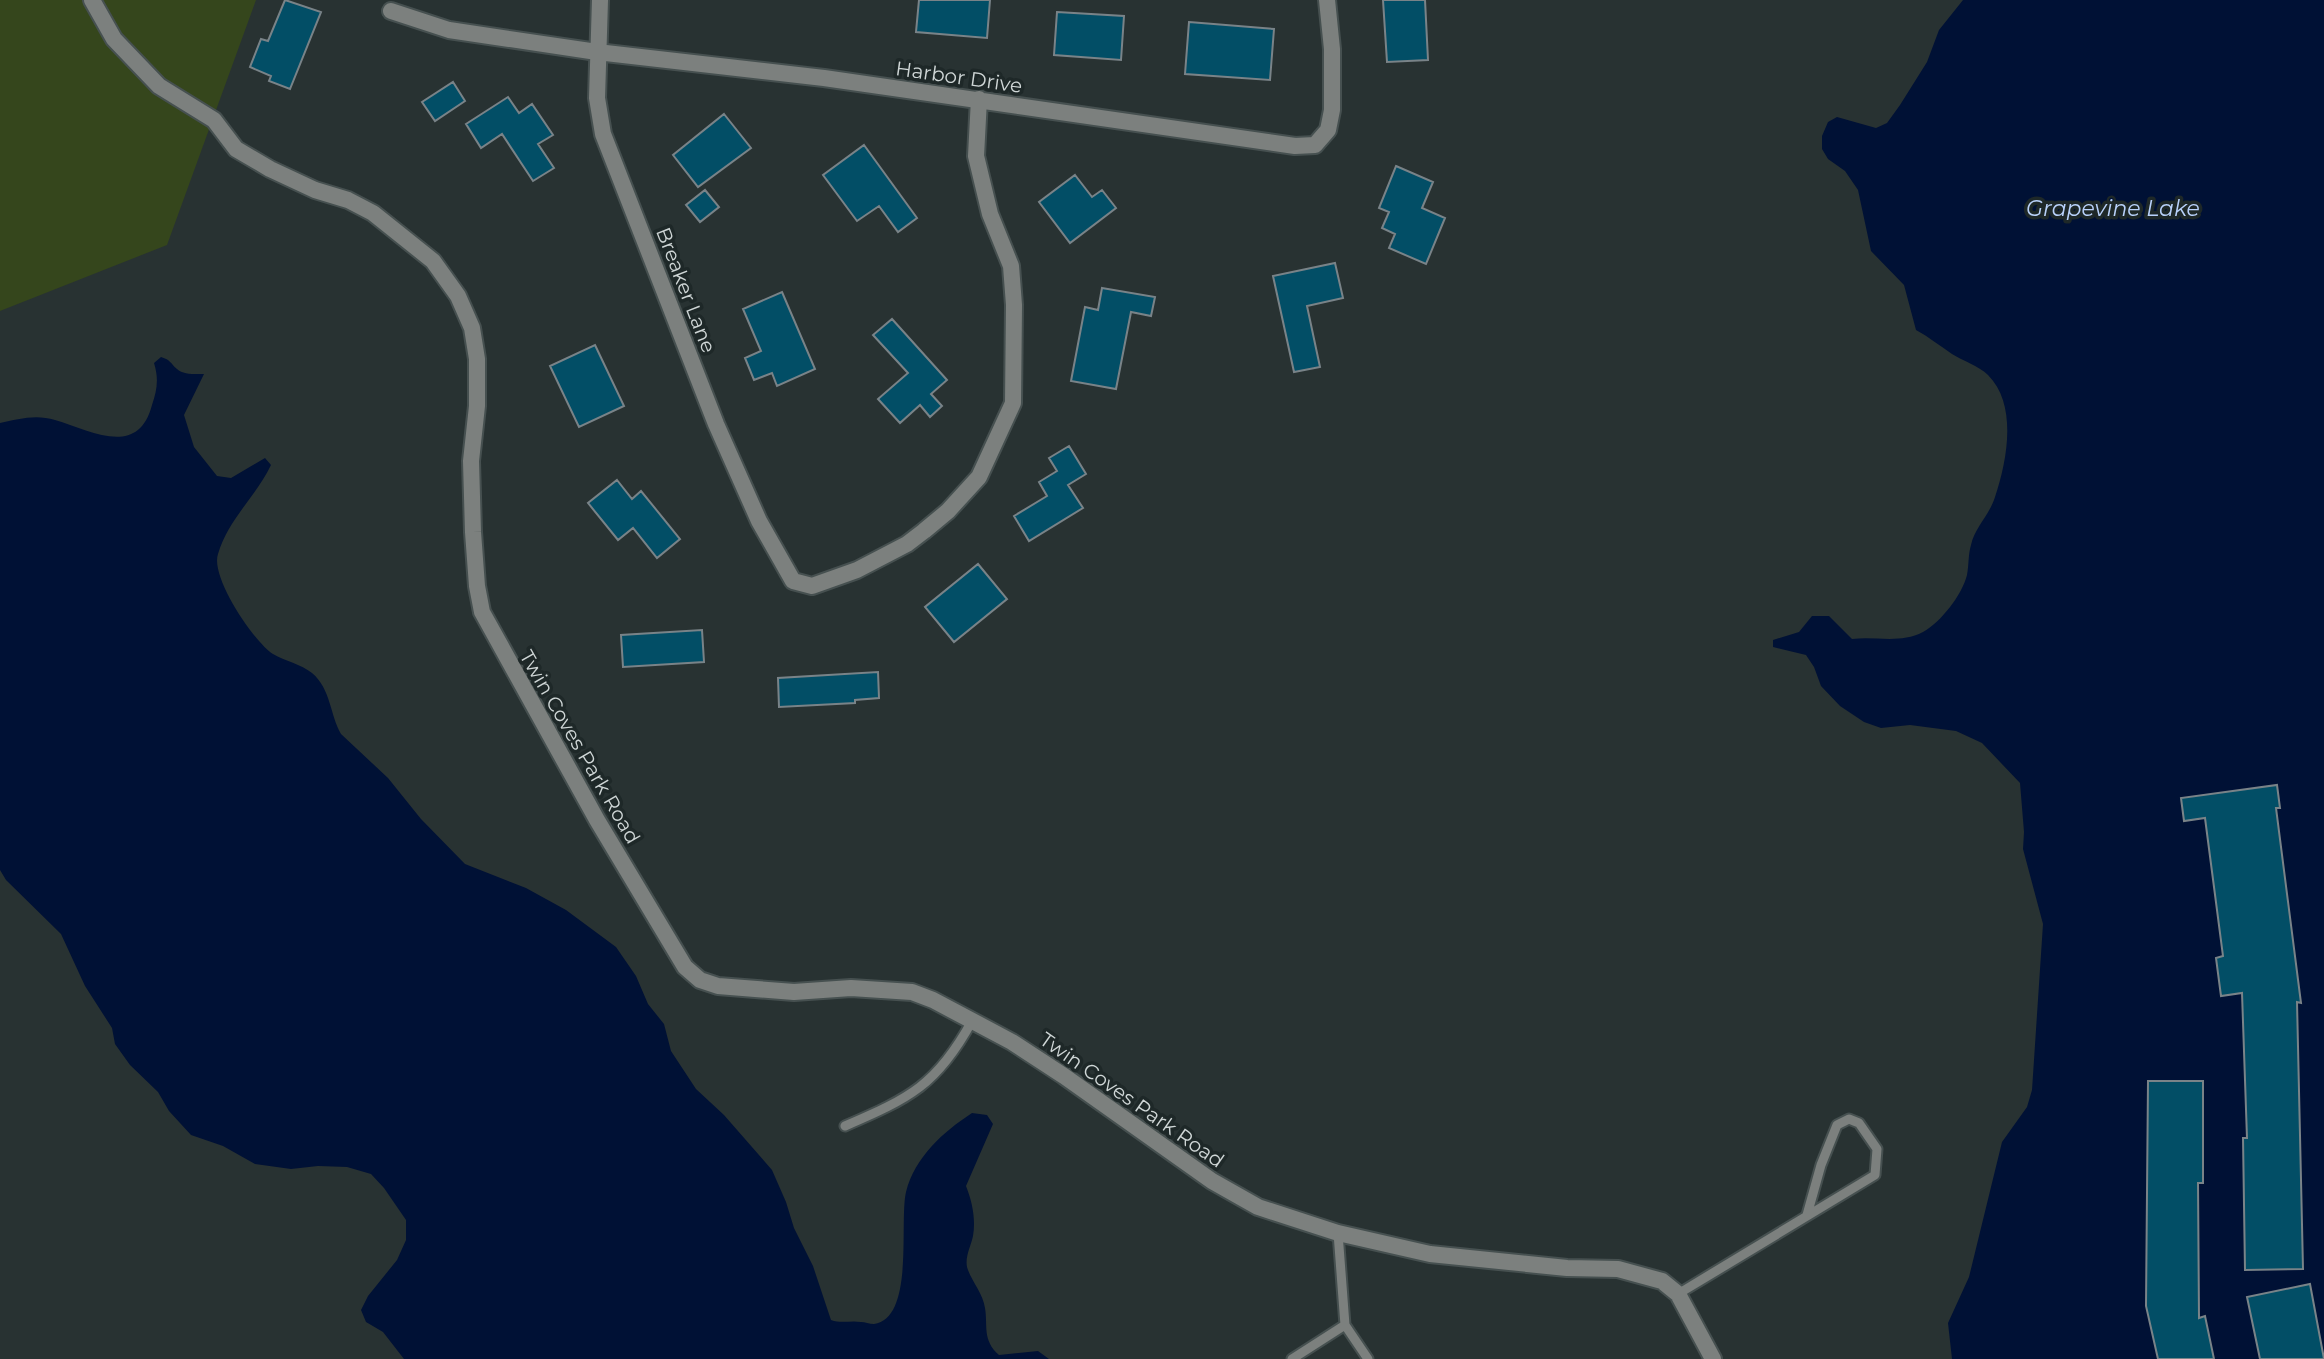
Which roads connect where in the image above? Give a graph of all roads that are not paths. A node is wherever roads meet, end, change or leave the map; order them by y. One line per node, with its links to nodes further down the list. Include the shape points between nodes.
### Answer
1 (92, 0): 7 (street, Twin Coves Park Road, via 114,39 159,86 214,120 236,149 373,213 433,261 458,296 472,328 477,359 471,476 482,612 685,967 718,986 912,992)
2 (600, 0): 5 (street, Breaker Lane)
3 (1327, 0): 6 (street, Harbor Drive, via 1332,110 1328,130 1315,145)
4 (391, 11): 5 (street, Harbor Drive, via 449,30)
5 (597, 52): 6 (street, Harbor Drive); 6 (street, Breaker Lane, via 603,134 719,432 793,581 812,586 907,544 948,511 979,477 1013,403 1011,266 990,214 976,156)
6 (979, 99)
7 (972, 1021): 8 (lane, via 955,1053 926,1085); 10 (street, Twin Coves Park Road, via 1064,1076 1212,1181 1258,1207)
8 (845, 1126)
9 (1807, 1215): 9 (lane, via 1837,1125 1849,1119 1859,1123 1877,1149 1875,1175); 11 (lane)
10 (1338, 1233): 11 (street, Twin Coves Park Road, via 1430,1254 1618,1269 1662,1281); 12 (lane)
11 (1678, 1294): 15 (street)
12 (1345, 1325): 13 (lane); 14 (lane)
13 (1292, 1359)
14 (1368, 1359)
15 (1713, 1359)

